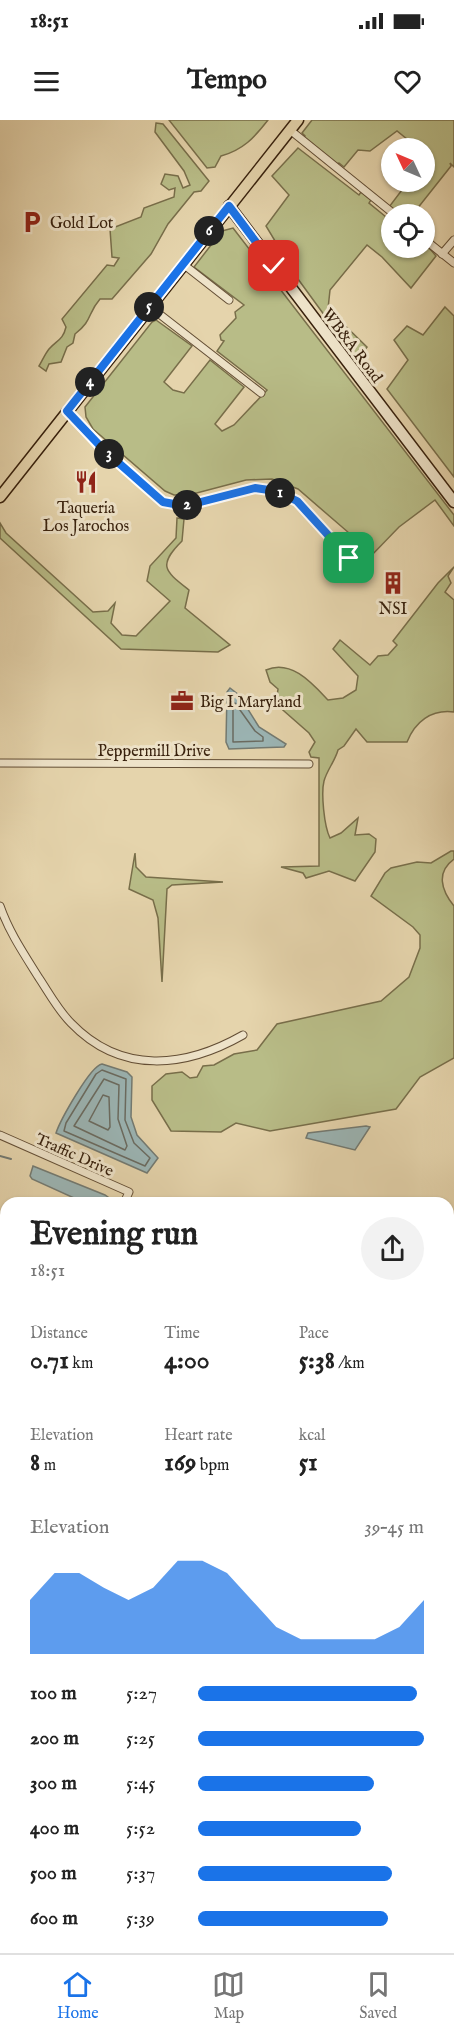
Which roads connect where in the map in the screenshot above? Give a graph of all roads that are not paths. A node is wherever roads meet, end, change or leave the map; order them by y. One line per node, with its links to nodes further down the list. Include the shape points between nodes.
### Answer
1 (298, 120): 2 (main road)
2 (290, 130): 3 (street); 4 (main road)
3 (382, 204)
4 (229, 206): 9 (main road); 15 (street, WB&A Road)
5 (454, 240): 7 (street)
6 (435, 248): 7 (street)
7 (442, 254): 8 (street)
8 (454, 263)
9 (183, 264): 10 (street); 11 (main road)
10 (230, 300)
11 (149, 306): 12 (street); 13 (main road)
12 (261, 393)
13 (67, 411): 14 (main road); 16 (street, via 163,502 185,506 255,488 276,491 297,501)
14 (0, 497)
15 (454, 502)
16 (349, 558)
17 (0, 763): 18 (street, Peppermill Drive)
18 (309, 764)
19 (0, 906): 20 (street, via 17,944 61,1010 100,1046 132,1058 168,1061 203,1055)
20 (243, 1035)
21 (0, 1135): 22 (street, Traffic Drive, via 129,1192)
22 (127, 1197)

